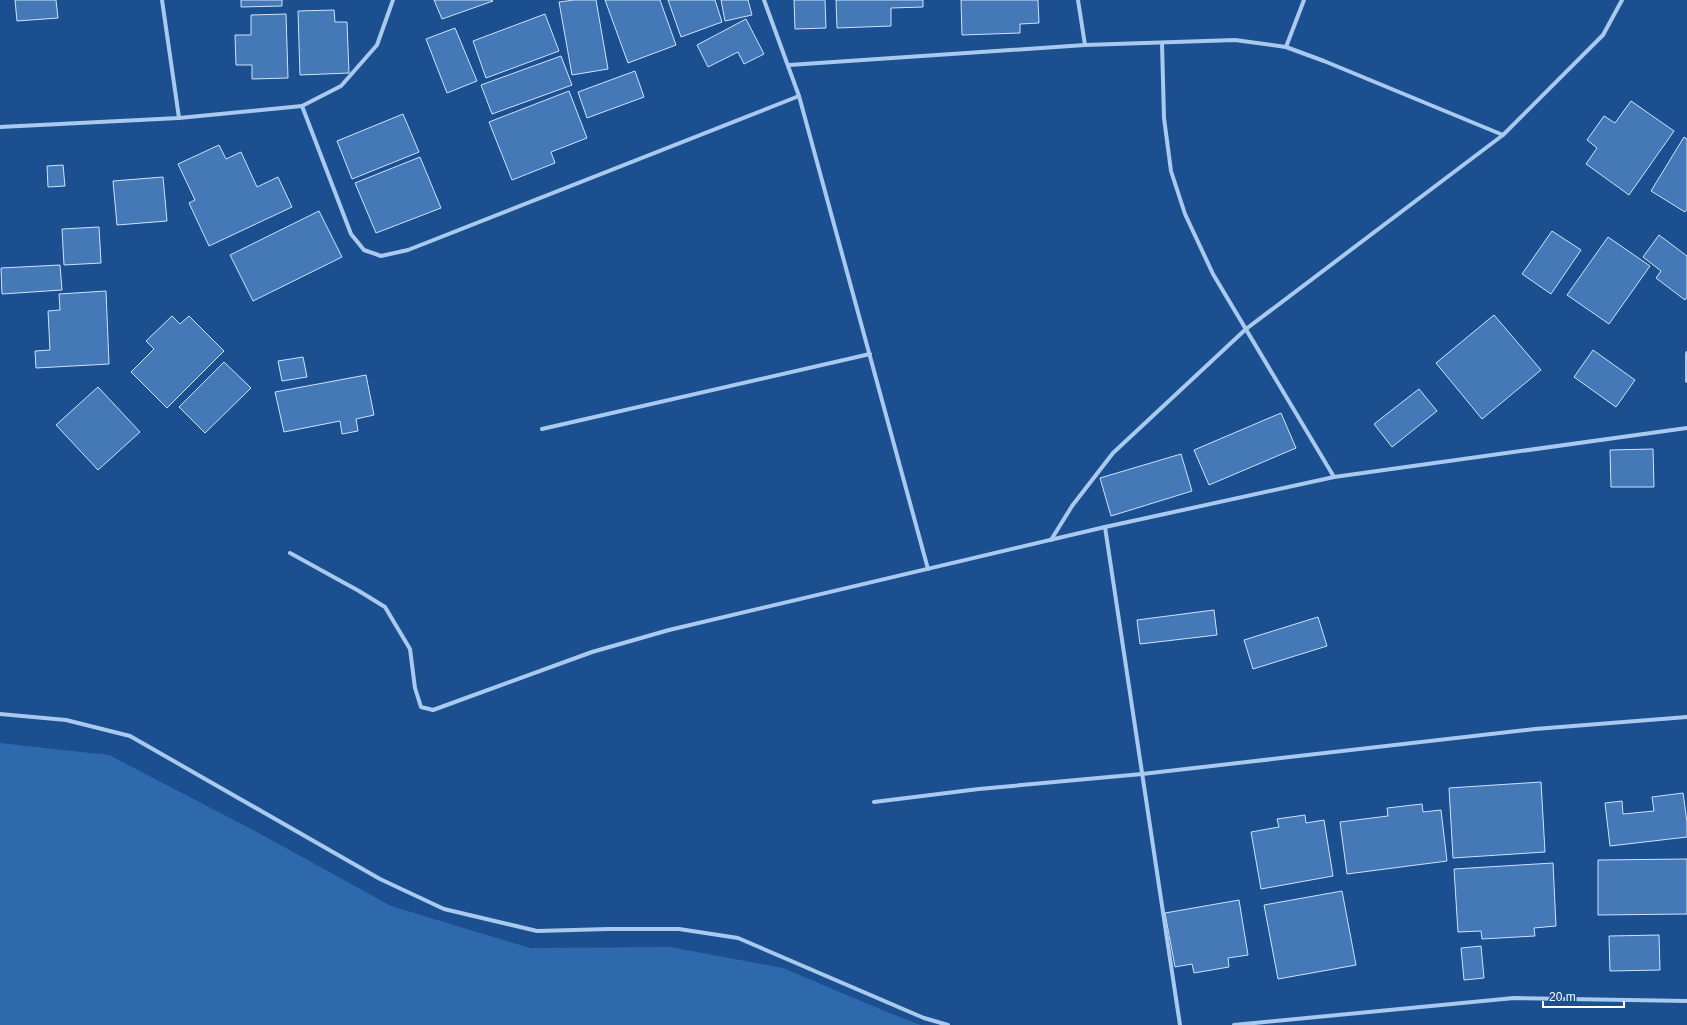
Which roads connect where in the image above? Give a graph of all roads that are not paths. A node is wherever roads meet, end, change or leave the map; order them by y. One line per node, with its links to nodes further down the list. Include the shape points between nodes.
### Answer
1 (162, 0): 13 (street)
2 (393, 0): 12 (street, via 377,45 341,86)
3 (764, 0): 10 (street)
4 (1078, 0): 8 (street)
5 (1304, 0): 9 (street)
6 (1622, 0): 15 (street, via 1603,34)
7 (1162, 43): 8 (street); 9 (street, via 1235,40); 16 (street, via 1164,118 1171,171 1185,214 1213,274)
8 (1085, 46): 10 (street)
9 (1286, 47): 15 (street)
10 (789, 65): 11 (street)
11 (799, 96): 12 (street, via 408,250 381,256 364,250 352,234); 18 (street)
12 (302, 106): 13 (street)
13 (179, 118): 14 (street)
14 (0, 127)
15 (1503, 135): 16 (street)
16 (1246, 329): 22 (street); 24 (street, via 1113,453 1072,506)
17 (1687, 353): 19 (street)
18 (870, 354): 21 (street); 26 (street)
19 (1687, 381)
20 (1687, 428): 22 (street)
21 (542, 429)
22 (1334, 477): 23 (street)
23 (1105, 527): 24 (street); 29 (street)
24 (1051, 541): 26 (street)
25 (290, 553): 26 (street, via 384,607 410,649 415,688 421,708 433,710 600,649)
26 (928, 568)
27 (0, 714): 32 (street, via 66,720 130,736 380,879 444,910 537,931 679,929 738,938 924,1018)
28 (1687, 717): 29 (street, via 1535,729)
29 (1142, 774): 30 (street, via 979,789); 33 (street)
30 (874, 802)
31 (1687, 1001): 34 (street, via 1514,998)
32 (948, 1025)
33 (1180, 1025)
34 (1234, 1025)

